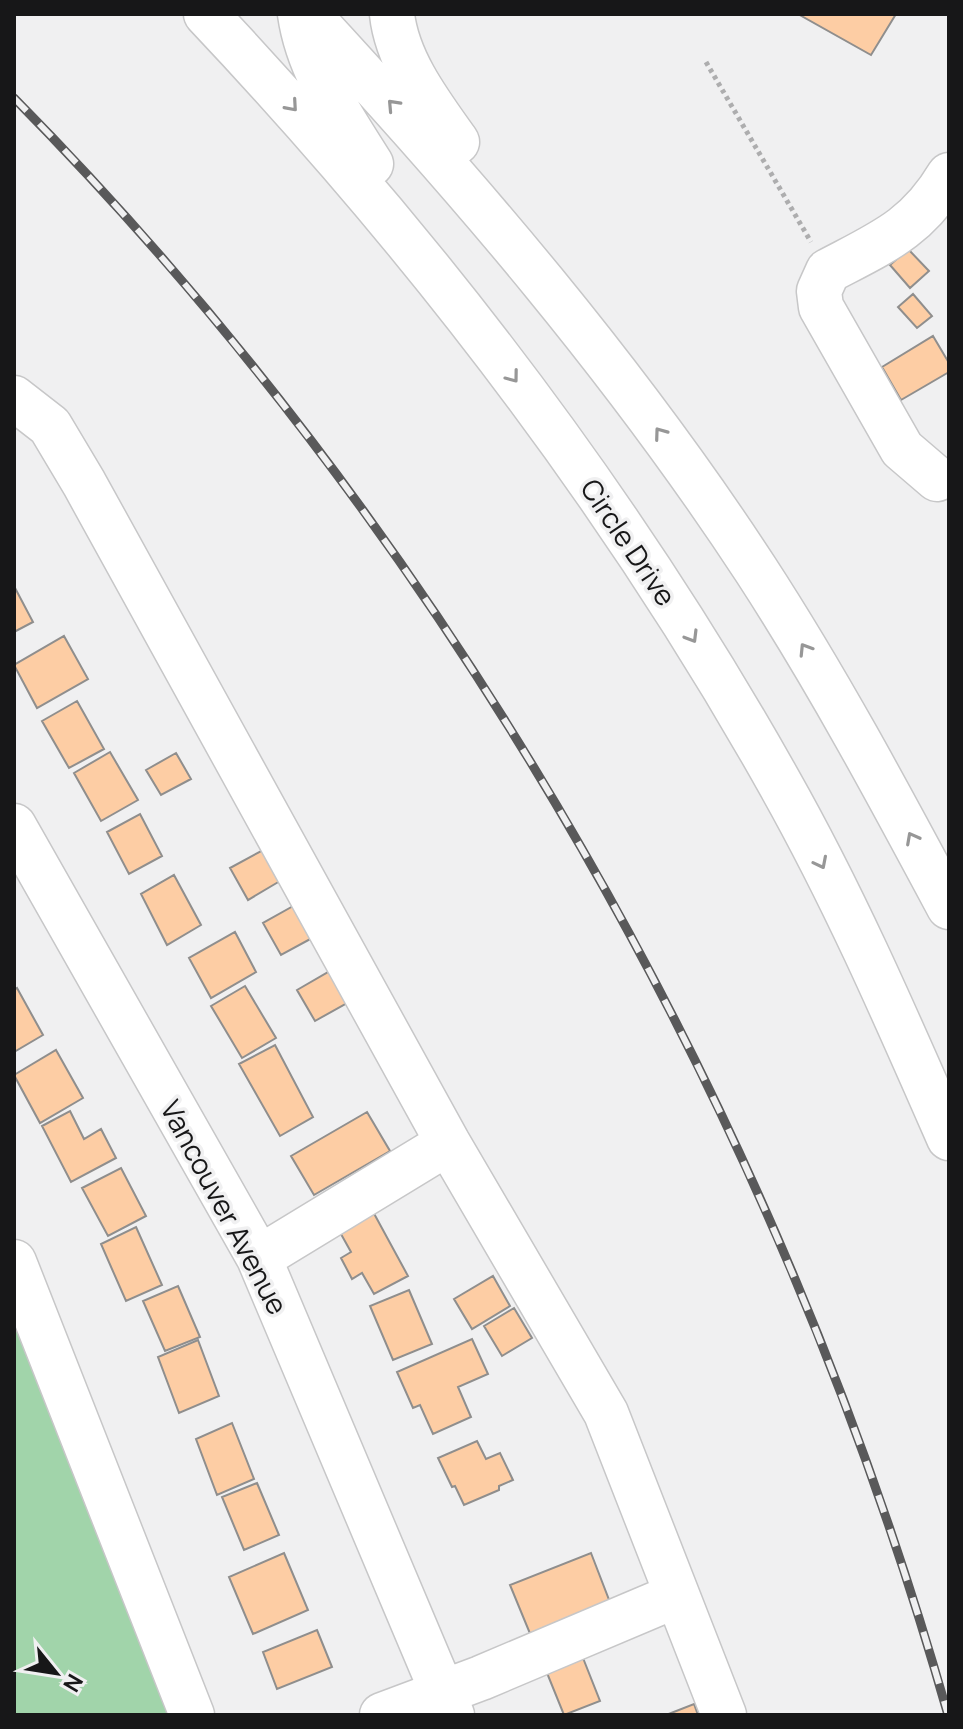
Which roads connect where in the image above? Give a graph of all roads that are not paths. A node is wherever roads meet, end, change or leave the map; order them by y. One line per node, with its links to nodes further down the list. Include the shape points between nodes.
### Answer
1 (206, 14): 7 (main road, Circle Drive, one-way to 7, via 368,192)
2 (300, 14): 7 (main road, via 304,41 337,110)
3 (308, 14): 6 (main road, one-way to 3, via 417,132)
4 (392, 14): 6 (main road, via 420,88)
5 (949, 175): 9 (main road, via 912,223 828,271 819,291 821,307 902,449)
6 (570, 314): 11 (main road, one-way to 6, via 846,715 757,571)
7 (466, 315): 12 (main road, Circle Drive, one-way to 12, via 631,542 779,782 869,955)
8 (14, 398): 13 (main road, via 50,426 84,483)
9 (945, 481)
10 (14, 826): 14 (main road, Vancouver Avenue)
11 (949, 907)
12 (949, 1138)
13 (448, 1143): 14 (main road); 16 (main road, via 606,1413)
14 (259, 1258): 17 (main road, Vancouver Avenue)
15 (14, 1262): 18 (main road)
16 (675, 1596): 17 (main road, via 481,1678); 20 (main road)
17 (447, 1703): 19 (main road)
18 (192, 1715)
19 (382, 1715)
20 (724, 1715)

